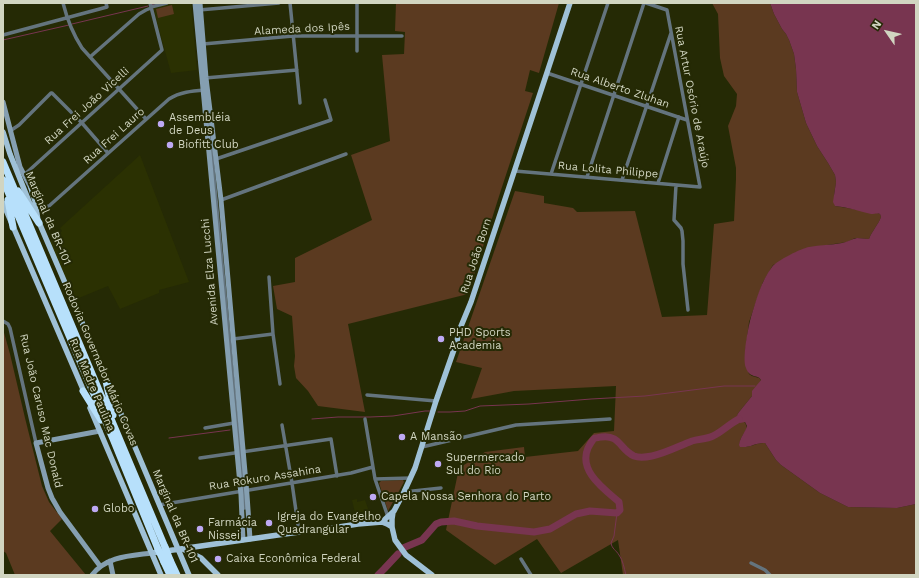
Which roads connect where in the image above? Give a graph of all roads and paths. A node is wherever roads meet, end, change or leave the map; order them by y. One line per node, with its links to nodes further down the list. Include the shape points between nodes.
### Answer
1 (63, 3): 13 (street)
2 (167, 3): 11 (street)
3 (197, 3): 12 (main road, Avenida Elza Lucchi)
4 (279, 3): 12 (street)
5 (290, 3): 17 (street)
6 (357, 3): 16 (street)
7 (570, 3): 23 (main road, Rua João Born)
8 (608, 3): 25 (street)
9 (645, 3): 14 (street, Rua Artur Osório de Araújo, via 667,10); 28 (street)
10 (106, 5): 13 (street)
11 (151, 6): 21 (street); 26 (street, Rua Frei João Vicelli, via 162,50)
12 (198, 10): 19 (main road, Avenida Elza Lucchi); 24 (main road, Avenida Elza Lucchi)
13 (67, 18): 15 (street); 21 (street, via 78,42)
14 (671, 33): 32 (street); 35 (street, Rua Artur Osório de Araújo)
15 (3, 35)
16 (357, 35): 17 (street, Alameda dos Ipês); 18 (street, Alameda dos Ipês); 20 (street)
17 (293, 36): 19 (street, Alameda dos Ipês); 22 (street)
18 (402, 36)
19 (203, 44): 24 (main road, Avenida Elza Lucchi)
20 (356, 51)
21 (90, 57): 26 (street)
22 (297, 70): 24 (street); 31 (street)
23 (547, 73): 25 (street, Rua Alberto Zluhan); 43 (main road, Rua João Born)
24 (204, 78): 27 (main road, Avenida Elza Lucchi)
25 (581, 84): 28 (street, Rua Alberto Zluhan); 45 (street)
26 (119, 89): 34 (street); 36 (street, Rua Frei João Vicelli)
27 (205, 90): 34 (street, Rua Frei Lauro, via 184,92 174,96); 41 (main road, Avenida Elza Lucchi); 57 (main road, Avenida Elza Lucchi)
28 (614, 95): 32 (street, Rua Alberto Zluhan); 46 (street)
29 (325, 100): 41 (street, via 331,120)
30 (3, 102): 37 (main road)
31 (300, 103)
32 (646, 106): 33 (street, Rua Alberto Zluhan); 48 (street)
33 (679, 117): 35 (street, Rua Alberto Zluhan); 49 (street)
34 (146, 120): 39 (street, Rua Frei Lauro)
35 (687, 120): 51 (street, Rua Artur Osório de Araújo)
36 (82, 123): 37 (street, via 51,93); 39 (street); 44 (street, Rua Frei João Vicelli)
37 (10, 131): 44 (main road)
38 (3, 132): 55 (main road, Marginal da BR-101)
39 (108, 153): 52 (street, Rua Frei Lauro, via 49,206 40,206)
40 (346, 154): 53 (street)
41 (216, 159): 53 (main road, Avenida Elza Lucchi)
42 (3, 162): 47 (highway, Rodovia Governador Mário Covas)
43 (515, 171): 45 (street, Rua Lolita Philippe); 67 (main road, Rua João Born)
44 (24, 174): 52 (main road)
45 (551, 174): 46 (street, Rua Lolita Philippe)
46 (587, 177): 48 (street, Rua Lolita Philippe)
47 (5, 180): 55 (highway); 56 (highway); 74 (highway, Rodovia Governador Mário Covas); 75 (highway, Rodovia Governador Mário Covas)
48 (622, 180): 49 (street, Rua Lolita Philippe)
49 (658, 183): 50 (street, Rua Lolita Philippe)
50 (676, 185): 51 (street, Rua Lolita Philippe); 59 (street, via 674,220 682,231)
51 (700, 187)
52 (31, 188): 55 (main road)
53 (221, 200): 57 (main road, Avenida Elza Lucchi)
54 (3, 203): 56 (main road, Rua Madre Paulina)
55 (39, 223): 63 (main road, Marginal da BR-101)
56 (13, 227): 65 (main road, Rua Madre Paulina)
57 (222, 253): 62 (main road, Avenida Elza Lucchi); 70 (main road, Avenida Elza Lucchi); 79 (street)
58 (269, 277): 61 (street)
59 (688, 310)
60 (3, 321): 76 (street, Rua João Caruso Mac Donald, via 10,328)
61 (273, 334): 62 (street); 64 (street)
62 (233, 339): 79 (main road, Avenida Elza Lucchi)
63 (105, 376): 74 (highway); 89 (main road, Marginal da BR-101)
64 (280, 384)
65 (83, 391): 73 (main road, Rua Madre Paulina); 75 (highway)
66 (367, 396): 67 (street)
67 (436, 401): 78 (main road, Rua João Born)
68 (365, 419): 81 (street)
69 (610, 419): 78 (street, via 516,425)
70 (234, 423): 72 (street); 79 (main road, Avenida Elza Lucchi)
71 (282, 425): 77 (street)
72 (205, 428)
73 (100, 431): 76 (main road); 100 (main road, Rua Madre Paulina)
74 (116, 431): 98 (highway, Rodovia Governador Mário Covas)
75 (113, 439): 98 (highway, Rodovia Governador Mário Covas)
76 (36, 443): 106 (main road, Rua João Caruso Mac Donald, via 52,498)
77 (286, 445): 79 (street); 82 (street, via 331,438); 85 (street)
78 (422, 447): 83 (main road, Rua João Born)
79 (240, 452): 80 (street); 87 (main road, Avenida Elza Lucchi)
80 (200, 458)
81 (373, 467): 82 (street, Rua Rokuro Assahina); 84 (street)
82 (337, 476): 85 (street, Rua Rokuro Assahina)
83 (411, 478): 84 (street); 88 (main road, Rua João Born)
84 (375, 479): 91 (street)
85 (292, 483): 87 (street, Rua Rokuro Assahina); 94 (street)
86 (441, 488): 88 (street)
87 (244, 491): 89 (street, Rua Rokuro Assahina); 95 (main road, Avenida Elza Lucchi)
88 (404, 492): 90 (main road, Rua João Born)
89 (159, 505): 96 (main road, Marginal da BR-101)
90 (394, 512): 91 (main road); 93 (main road)
91 (388, 517): 92 (main road)
92 (382, 522): 93 (main road); 94 (main road)
93 (392, 527): 114 (main road, via 395,540 402,551)
94 (298, 532): 95 (main road)
95 (247, 537): 97 (main road)
96 (175, 541): 98 (main road, via 174,545); 99 (main road, Marginal da BR-101)
97 (204, 546): 99 (main road); 101 (main road)
98 (164, 549): 99 (main road); 100 (main road); 104 (highway, Rodovia Governador Mário Covas, bridge)
99 (181, 549): 101 (main road); 112 (main road, Marginal da BR-101)
100 (152, 553): 103 (main road); 109 (main road, Rua Madre Paulina)
101 (200, 558): 113 (main road)
102 (521, 560): 115 (street)
103 (110, 561): 106 (main road); 108 (main road)
104 (167, 561): 110 (highway, Rodovia Governador Mário Covas); 111 (highway, Rodovia Governador Mário Covas)
105 (751, 563): 116 (street)
106 (100, 566): 107 (main road)
107 (92, 575)
108 (113, 575)
109 (161, 575)
110 (170, 575)
111 (177, 575)
112 (190, 575)
113 (218, 575)
114 (432, 575)
115 (531, 575)
116 (770, 575)

